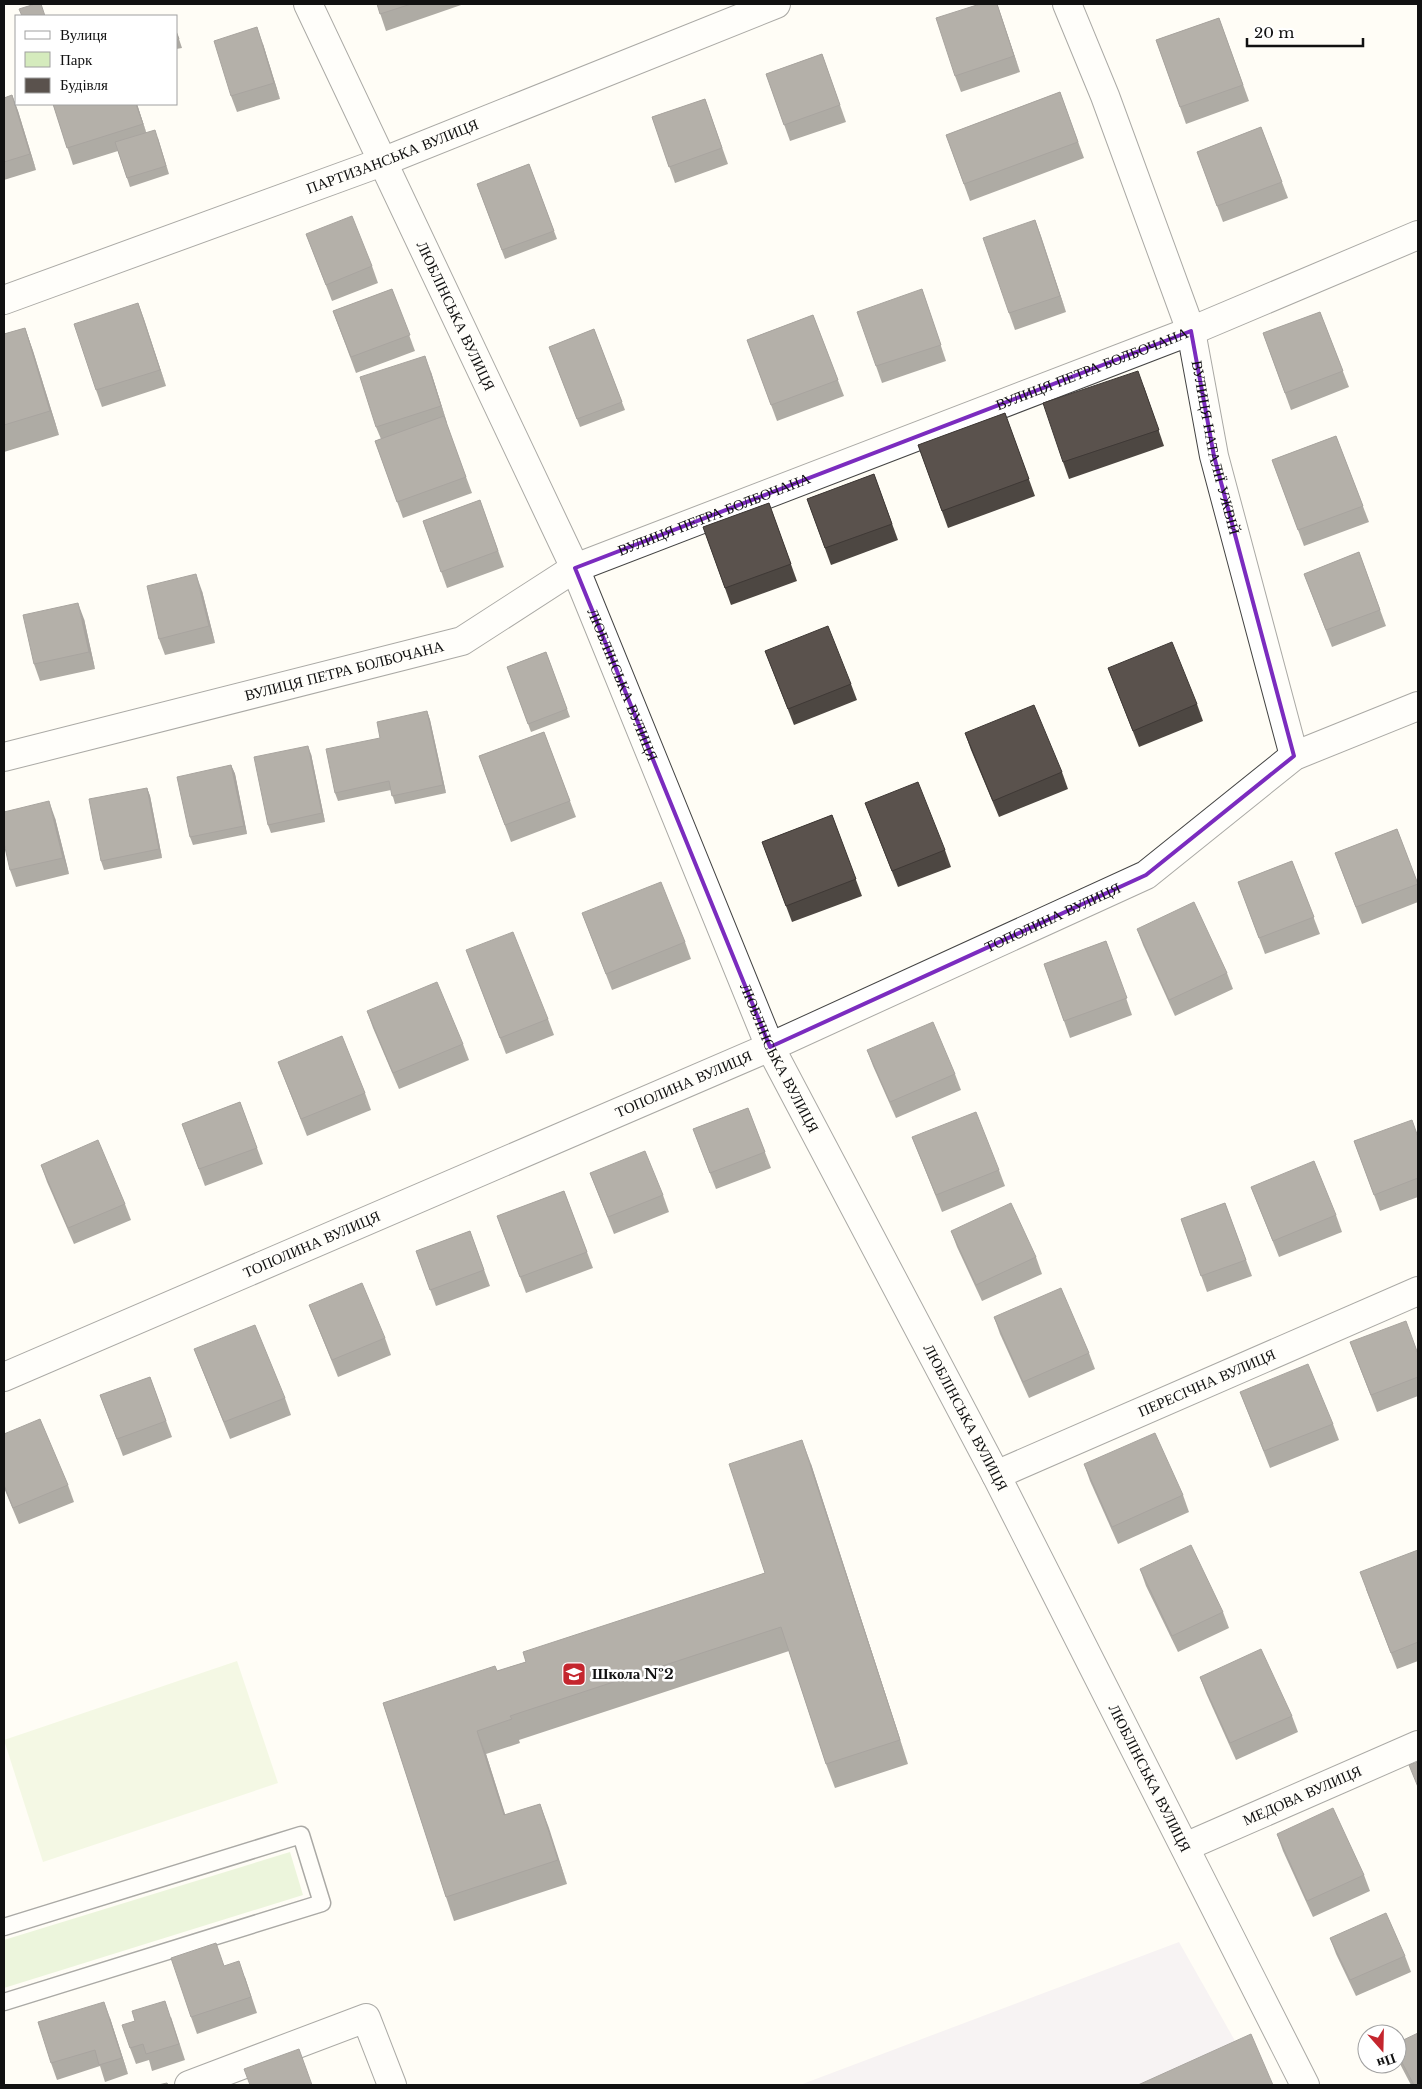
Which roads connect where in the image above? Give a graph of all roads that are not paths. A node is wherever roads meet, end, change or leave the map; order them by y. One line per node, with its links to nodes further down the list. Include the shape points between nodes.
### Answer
1 (308, 4): 4 (street, ЛЮБЛІНСЬКА ВУЛИЦЯ)
2 (776, 4): 4 (street, ПАРТИЗАНСЬКА ВУЛИЦЯ)
3 (1067, 4): 7 (street, ВУЛИЦЯ НАТАЛІЇ УЖВІЙ, via 1105,96)
4 (382, 162): 6 (street, ПАРТИЗАНСЬКА ВУЛИЦЯ); 8 (street, ЛЮБЛІНСЬКА ВУЛИЦЯ)
5 (1418, 235): 7 (street, ВУЛИЦЯ ПЕТРА БОЛБОЧАНА)
6 (4, 300)
7 (1191, 332): 8 (street, ВУЛИЦЯ ПЕТРА БОЛБОЧАНА); 10 (street, ВУЛИЦЯ НАТАЛІЇ УЖВІЙ, via 1214,456)
8 (575, 568): 11 (street, ВУЛИЦЯ ПЕТРА БОЛБОЧАНА, via 462,641); 12 (street, ЛЮБЛІНСЬКА ВУЛИЦЯ)
9 (1418, 706): 10 (street, ТОПОЛИНА ВУЛИЦЯ)
10 (1294, 756): 12 (street, ТОПОЛИНА ВУЛИЦЯ, via 1146,875)
11 (4, 757)
12 (770, 1047): 14 (street, ТОПОЛИНА ВУЛИЦЯ); 15 (street, ЛЮБЛІНСЬКА ВУЛИЦЯ)
13 (1418, 1291): 15 (street, ПЕРЕСІЧНА ВУЛИЦЯ)
14 (4, 1378)
15 (996, 1475): 17 (street, ЛЮБЛІНСЬКА ВУЛИЦЯ)
16 (1418, 1745): 17 (street, МЕДОВА ВУЛИЦЯ)
17 (1185, 1847): 22 (street, ЛЮБЛІНСЬКА ВУЛИЦЯ)
18 (4, 1928): 19 (lane, via 301,1835 322,1903)
19 (4, 2002)
20 (189, 2085): 21 (street, via 366,2018)
21 (392, 2085)
22 (1306, 2085)

